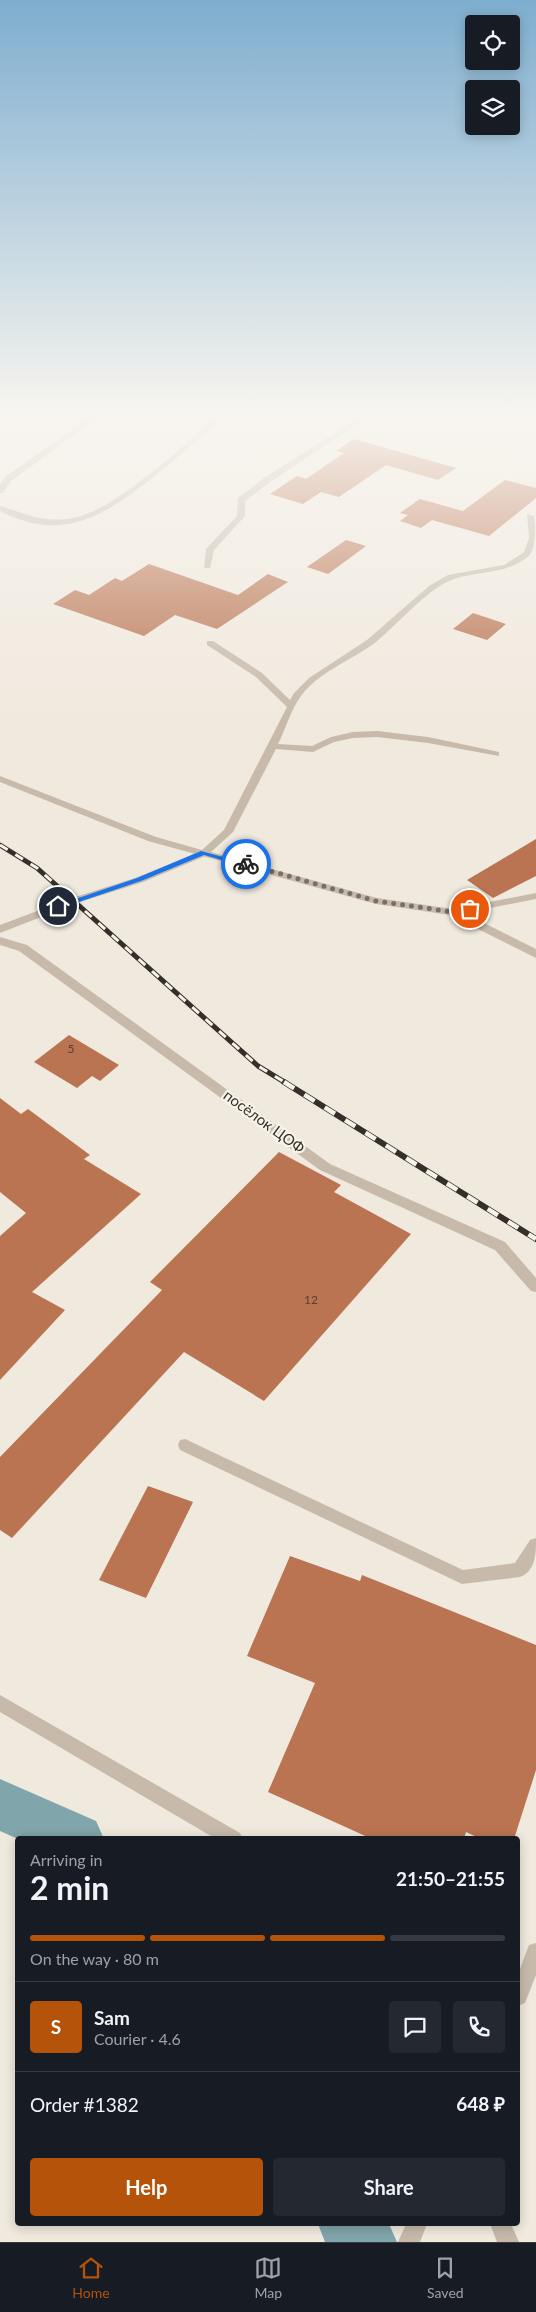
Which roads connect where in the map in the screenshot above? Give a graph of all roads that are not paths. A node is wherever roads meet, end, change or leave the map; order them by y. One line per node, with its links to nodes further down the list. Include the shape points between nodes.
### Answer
1 (16, 515): 2 (street, via 45,522)
2 (94, 515)
3 (241, 515): 5 (street, via 210,549)
4 (530, 516): 7 (street, via 533,538 528,553 506,567 451,577 432,588 370,642 312,680 297,694)
5 (207, 566)
6 (210, 643): 7 (street, via 259,675)
7 (291, 706): 8 (street)
8 (272, 746): 9 (street, via 313,749 322,743 361,734 419,738); 11 (street, via 228,832)
9 (496, 754)
10 (0, 779): 11 (street, via 152,839)
11 (204, 853): 13 (street, via 376,901); 14 (street, via 139,880)
12 (536, 896): 13 (street)
13 (453, 912): 16 (street)
14 (0, 929)
15 (0, 941): 17 (street, посёлок ЦОФ, via 23,948 325,1166 500,1246)
16 (536, 954)
17 (536, 1287)
18 (185, 1445): 19 (street, via 462,1577 520,1570)
19 (536, 1545)
20 (0, 1703): 21 (street)
21 (229, 1836)
22 (536, 1952): 23 (street)
23 (520, 1991)
24 (416, 2226): 26 (street)
25 (501, 2226): 27 (street)
26 (409, 2242)
27 (508, 2242)

